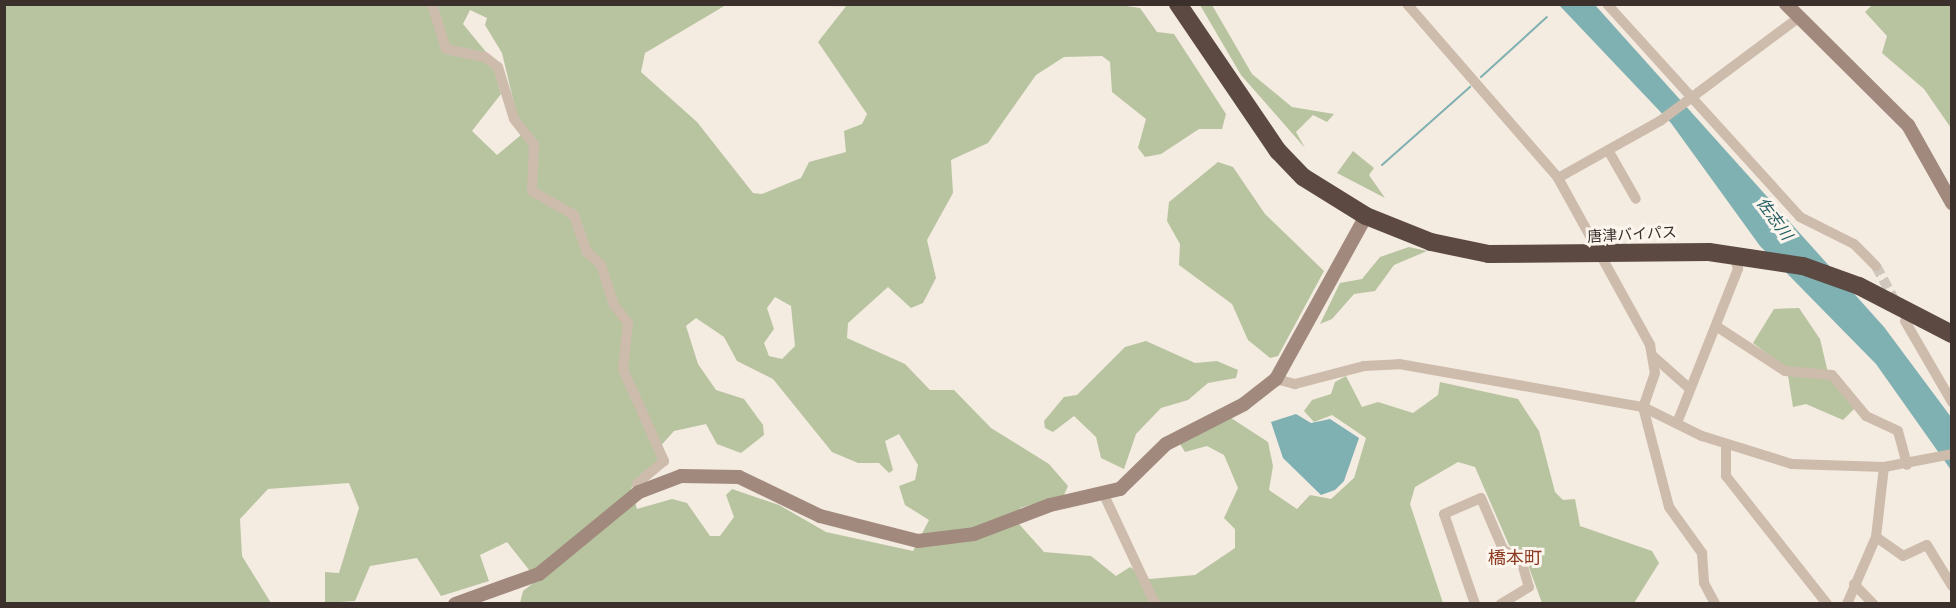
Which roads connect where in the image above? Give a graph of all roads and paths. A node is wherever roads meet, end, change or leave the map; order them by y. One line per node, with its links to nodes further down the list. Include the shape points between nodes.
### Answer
1 (432, 4): 30 (street, via 446,49 485,57 498,67 514,119 534,145 532,191 574,215 587,252 601,265 614,305 628,323 623,369 664,461 637,484)
2 (1178, 4): 10 (highway, 唐津バイパス, via 1257,125)
3 (1191, 4): 10 (highway, 唐津バイパス, via 1245,96)
4 (1407, 4): 9 (street)
5 (1607, 4): 7 (street)
6 (1791, 8): 7 (street); 12 (street, via 1908,125)
7 (1689, 100): 8 (street); 16 (street, via 1800,217 1854,244)
8 (1608, 150): 9 (street); 11 (street)
9 (1557, 178): 15 (street)
10 (1314, 183): 13 (highway, 唐津バイパス)
11 (1636, 199)
12 (1952, 203)
13 (1366, 216): 15 (highway, 唐津バイパス, via 1431,242 1489,254); 21 (street)
14 (1740, 254): 15 (highway, 唐津バイパス); 18 (street); 19 (highway, 唐津バイパス, via 1859,286)
15 (1602, 255): 20 (street)
16 (1876, 266)
17 (1905, 321): 23 (street)
18 (1716, 326): 22 (street); 28 (street, via 1785,371 1832,375 1866,416 1898,431)
19 (1952, 334)
20 (1654, 357): 22 (street); 24 (street)
21 (1276, 379): 24 (street, via 1294,384 1364,366 1399,364); 31 (street, via 1244,404 1187,430 1131,484)
22 (1689, 388): 25 (street)
23 (1952, 402)
24 (1644, 407): 25 (street); 39 (street, via 1669,507 1700,548 1707,596)
25 (1677, 423): 26 (street)
26 (1726, 445): 29 (street, via 1792,464); 40 (street, via 1723,467 1732,485 1793,554)
27 (1952, 454): 28 (street)
28 (1907, 465): 29 (street)
29 (1884, 467): 32 (street)
30 (639, 492): 31 (street, via 681,476 739,477 820,516 918,541 974,534 1076,496); 35 (street, via 539,574)
31 (1104, 495): 36 (street)
32 (1875, 537): 33 (street); 34 (street, via 1903,555 1927,545)
33 (1854, 584): 41 (street); 42 (street)
34 (1952, 586)
35 (454, 603)
36 (1155, 603)
37 (1475, 603): 38 (street, via 1444,514 1481,498 1503,549 1522,563 1529,587)
38 (1501, 603)
39 (1714, 603)
40 (1827, 603)
41 (1847, 603)
42 (1873, 603)

